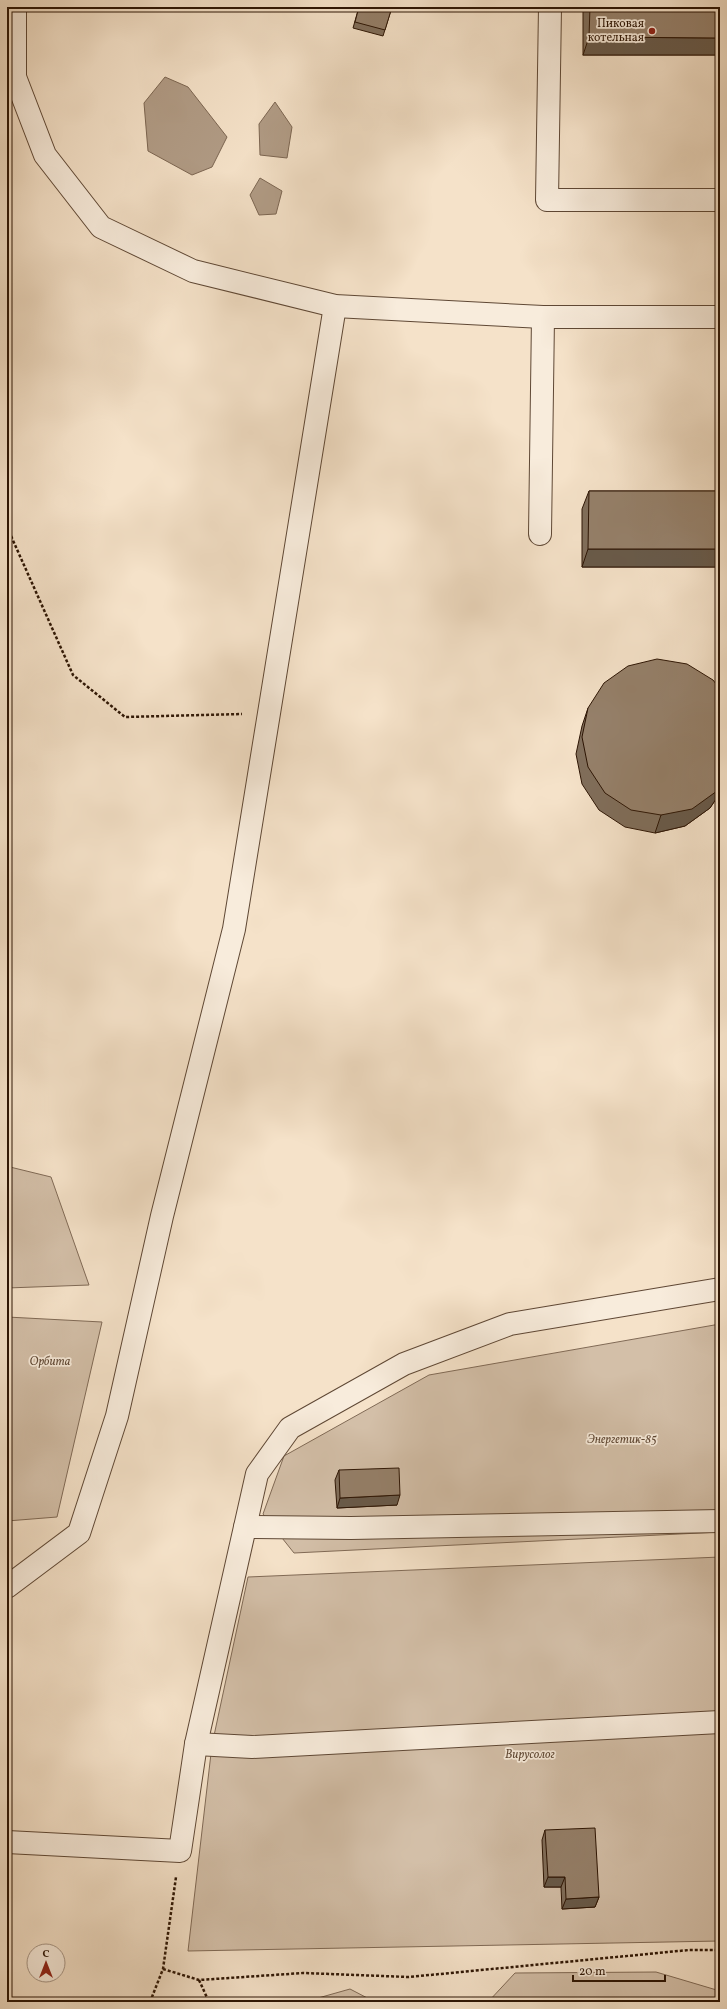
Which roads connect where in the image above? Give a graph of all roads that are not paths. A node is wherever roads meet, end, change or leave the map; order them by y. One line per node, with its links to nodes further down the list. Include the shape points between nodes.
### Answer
1 (15, 7): 4 (street, via 15,77 45,155 101,228 193,271)
2 (550, 7): 3 (street, via 547,200)
3 (720, 200)
4 (335, 306): 6 (street); 11 (street, via 234,929 162,1216 117,1416 79,1533)
5 (720, 317): 6 (street)
6 (543, 318): 7 (street)
7 (540, 534)
8 (720, 1289): 10 (street, via 510,1324 404,1364 290,1428 257,1474)
9 (720, 1521): 10 (street, via 351,1528)
10 (245, 1527): 13 (street)
11 (7, 1587)
12 (720, 1722): 13 (street, via 252,1747)
13 (196, 1744): 14 (street, via 180,1851)
14 (7, 1842)

